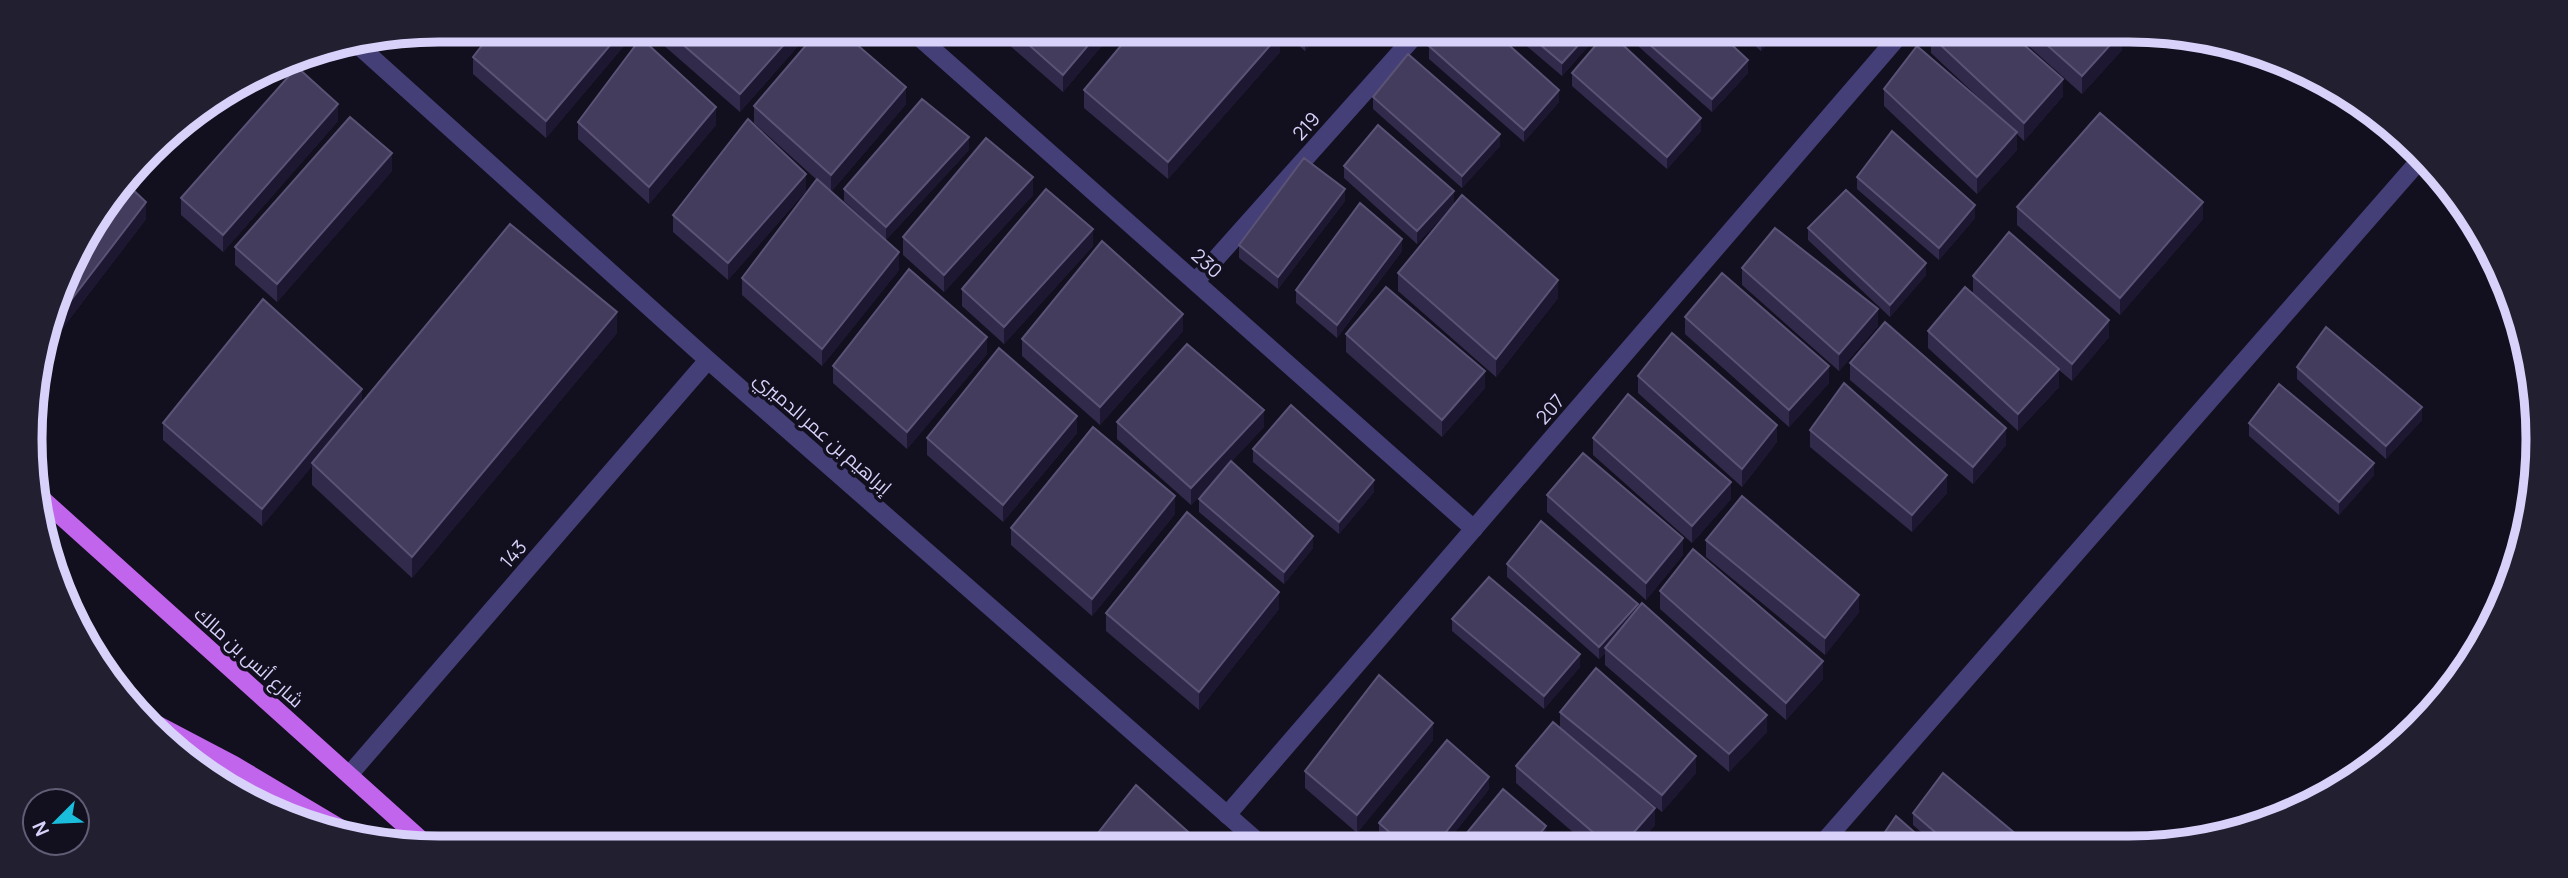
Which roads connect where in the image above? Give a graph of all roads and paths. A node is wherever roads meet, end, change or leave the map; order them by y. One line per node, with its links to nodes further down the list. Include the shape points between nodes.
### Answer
1 (932, 42): 6 (street, 230)
2 (1409, 42): 6 (street, 219)
3 (1894, 42): 9 (street, 207)
4 (363, 50): 7 (street, إبراهيم بن عمر الدميري)
5 (2416, 165): 16 (street)
6 (1196, 281): 9 (street, 230)
7 (708, 360): 11 (street, 143); 12 (street, إبراهيم بن عمر الدميري)
8 (48, 504): 11 (main road, شارع أنس بن مالك)
9 (1474, 529): 12 (street, 207)
10 (172, 732): 13 (main road)
11 (349, 775): 14 (main road, شارع أنس بن مالك)
12 (1227, 815): 15 (street, إبراهيم بن عمر الدميري)
13 (325, 819)
14 (416, 835)
15 (1251, 836)
16 (1829, 836)

